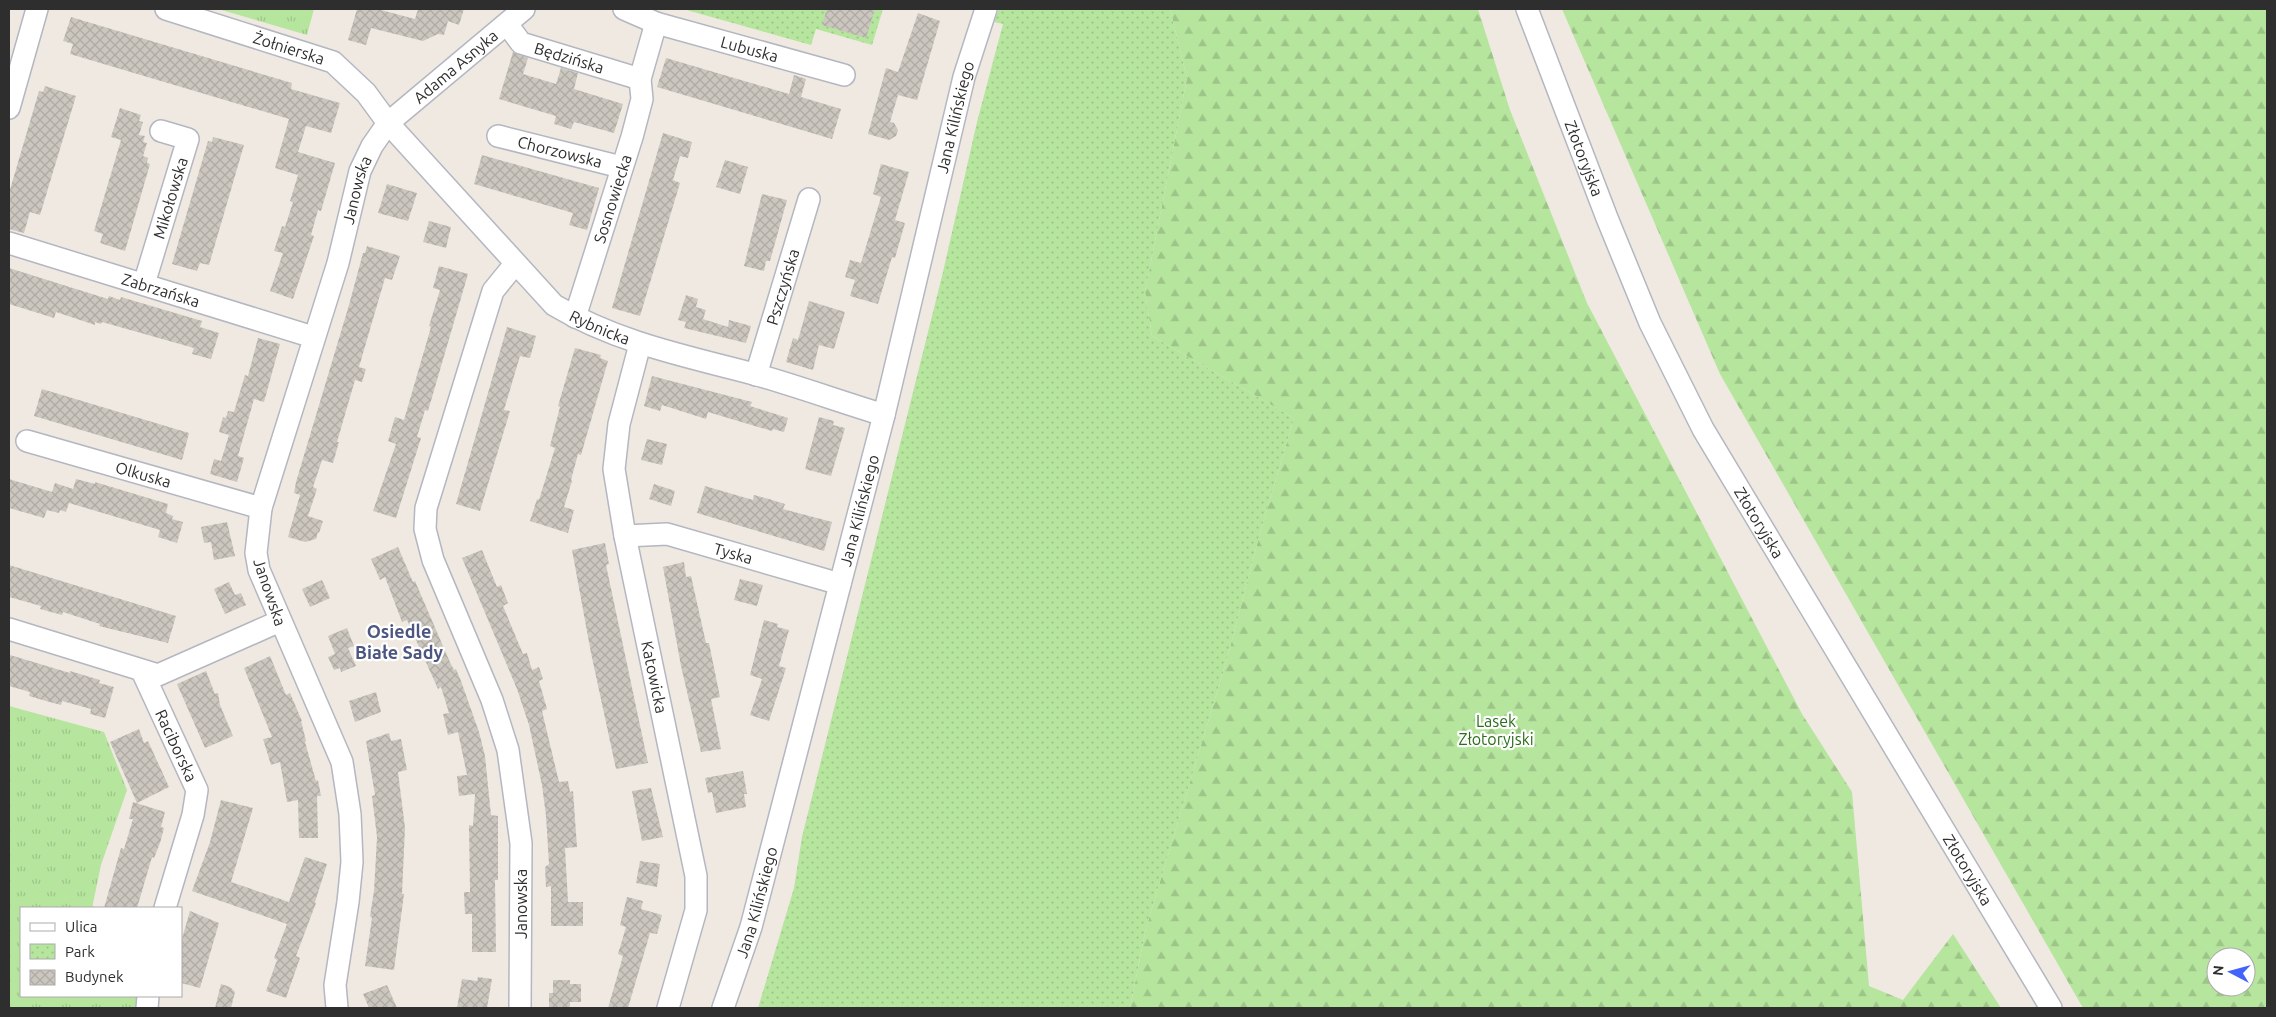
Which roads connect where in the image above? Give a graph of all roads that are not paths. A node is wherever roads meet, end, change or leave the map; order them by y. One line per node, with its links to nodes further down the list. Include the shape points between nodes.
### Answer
1 (37, 9): 11 (street)
2 (166, 9): 12 (street, Żołnierska, via 333,62 366,93)
3 (524, 9): 8 (street, Adama Asnyka)
4 (624, 9): 7 (street, Lubuska)
5 (986, 9): 24 (street, Jana Kilińskiego, via 964,77)
6 (1527, 9): 37 (street, Złotoryjska, via 1650,323 1703,429)
7 (656, 22): 9 (street, Lubuska); 10 (street)
8 (507, 24): 10 (street, Będzińska, via 521,43); 12 (street, Adama Asnyka)
9 (844, 75)
10 (640, 79): 15 (street, Sosnowiecka, via 642,99)
11 (9, 108)
12 (388, 123): 18 (street, Rybnicka); 21 (street, Janowska, via 360,171 338,263)
13 (161, 131): 19 (street, Mikołowska, via 188,139)
14 (498, 136): 15 (street, Chorzowska)
15 (621, 167): 20 (street, Sosnowiecka)
16 (810, 199): 23 (street, Pszczyńska)
17 (9, 242): 19 (street, Zabrzańska)
18 (515, 264): 20 (street, Rybnicka, via 554,305); 34 (street, Janowska, via 493,291 426,508 425,529 433,560 492,700 508,750 521,843)
19 (144, 284): 21 (street, Zabrzańska)
20 (574, 317): 22 (street, Rybnicka)
21 (313, 337): 26 (street, Janowska)
22 (640, 344): 23 (street, Rybnicka); 27 (street, Katowicka, via 619,424 614,468)
23 (756, 375): 24 (street, Rybnicka)
24 (884, 415): 28 (street, Jana Kilińskiego)
25 (27, 441): 26 (street, Olkuska)
26 (261, 508): 29 (street, Janowska, via 256,553 259,570)
27 (625, 536): 28 (street, Tyska, via 667,534); 35 (street, Katowicka, via 696,876 696,910)
28 (840, 584): 36 (street, Jana Kilińskiego, via 751,927)
29 (280, 621): 31 (street, via 158,675); 33 (street, Janowska, via 342,762 350,814 352,862 335,985)
30 (9, 629): 31 (street)
31 (142, 671): 32 (street, Raciborska, via 197,790)
32 (166, 907)
33 (337, 1008)
34 (520, 1008)
35 (668, 1008)
36 (723, 1008)
37 (2051, 1008)

